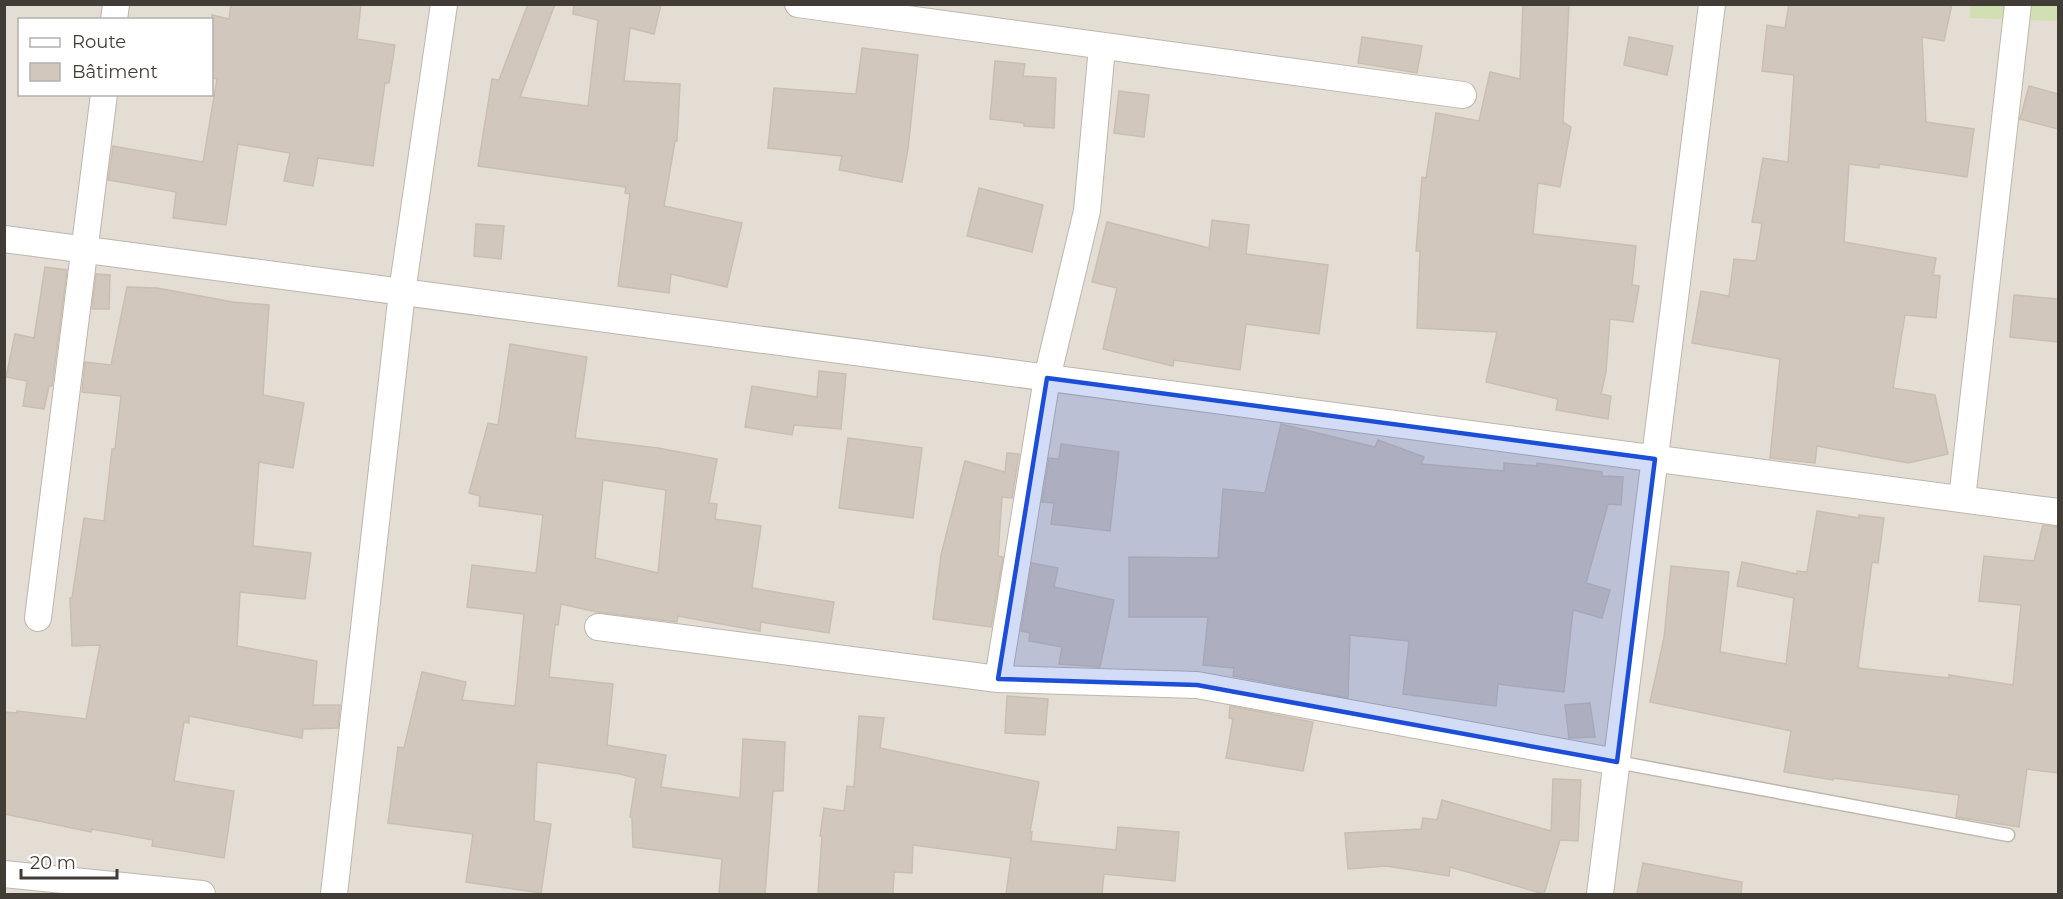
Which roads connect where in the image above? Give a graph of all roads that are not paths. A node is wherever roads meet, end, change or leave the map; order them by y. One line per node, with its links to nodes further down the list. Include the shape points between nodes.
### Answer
1 (444, 4): 10 (street)
2 (798, 4): 5 (street)
3 (1712, 4): 12 (street)
4 (2018, 4): 13 (street)
5 (1102, 48): 6 (street); 11 (street, via 1087,211)
6 (1463, 95)
7 (104, 96): 9 (street)
8 (4, 239): 9 (street)
9 (83, 250): 10 (street); 15 (street)
10 (402, 292): 11 (street); 22 (street)
11 (1047, 378): 12 (street); 17 (street)
12 (1655, 459): 13 (street); 18 (street)
13 (1962, 500): 14 (street)
14 (2058, 512)
15 (38, 618)
16 (598, 627): 17 (street)
17 (998, 679): 18 (street, via 1197,685)
18 (1617, 762): 19 (lane); 23 (street)
19 (2008, 835)
20 (4, 874): 21 (street)
21 (202, 894)
22 (334, 894)
23 (1600, 894)

